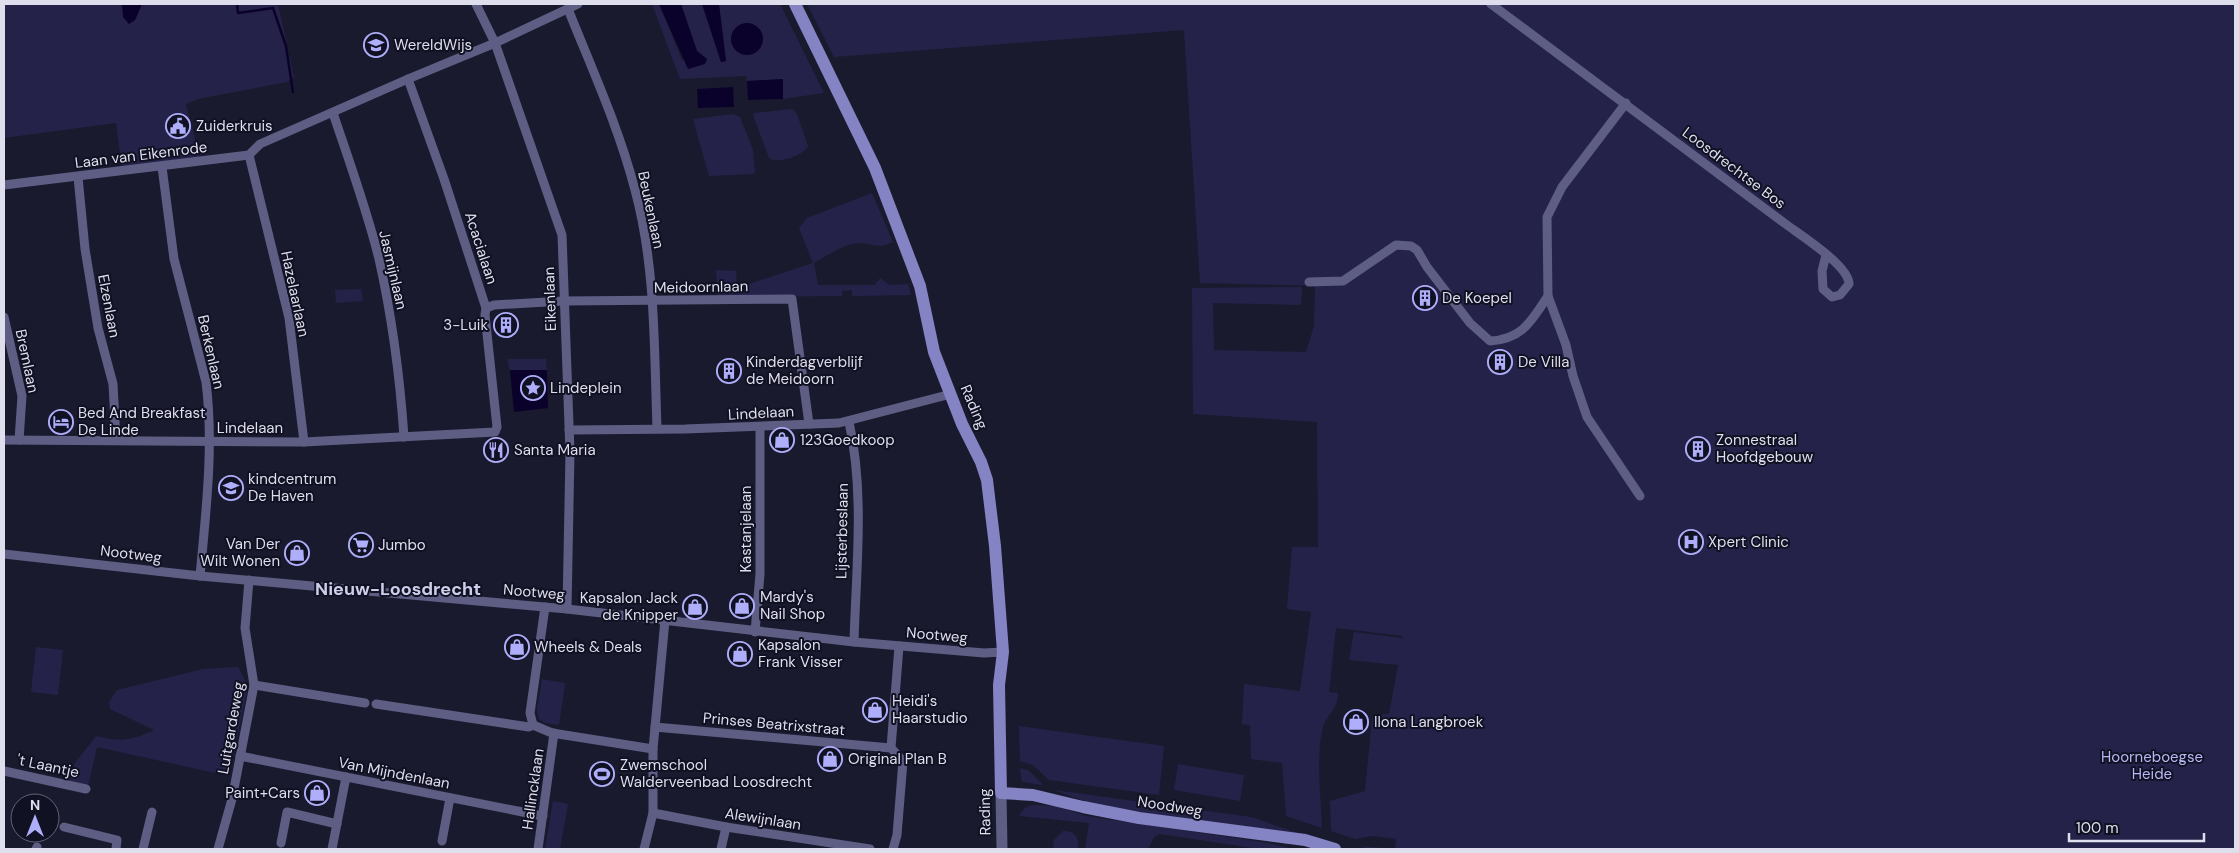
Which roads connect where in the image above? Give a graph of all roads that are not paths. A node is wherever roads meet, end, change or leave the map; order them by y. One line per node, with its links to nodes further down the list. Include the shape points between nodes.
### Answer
1 (476, 4): 6 (street, Eikenlaan)
2 (578, 4): 5 (street, Laan van Eikenrode)
3 (796, 4): 21 (main road, Rading, via 875,168 920,286 934,352)
4 (1491, 4): 8 (street, Loosdrechtse Bos)
5 (568, 9): 6 (street, Laan van Eikenrode); 18 (street, Beukenlaan, via 616,131 635,191 645,236)
6 (495, 44): 7 (street, Laan van Eikenrode); 17 (street, Eikenlaan, via 562,235)
7 (408, 79): 9 (street, Laan van Eikenrode); 19 (street, Acacialaan)
8 (1626, 103): 14 (street, Loosdrechtse Bos); 16 (street, via 1562,187 1547,217)
9 (333, 113): 10 (street, Laan van Eikenrode, via 260,144); 28 (street, Jasmijnlaan, via 379,259 391,324)
10 (249, 155): 11 (street, Laan van Eikenrode); 33 (street, Hazelaarlaan, via 289,318)
11 (162, 167): 12 (street, Laan van Eikenrode); 32 (street, Berkenlaan, via 174,259 206,382)
12 (78, 177): 13 (street, Laan van Eikenrode); 31 (street, Elzenlaan, via 85,249 98,328 113,384)
13 (4, 185)
14 (1826, 255)
15 (1309, 282): 16 (street, via 1343,280 1396,245 1411,246 1470,323 1490,341 1510,337 1525,328)
16 (1548, 296): 34 (street, via 1587,417)
17 (564, 301): 18 (street, Meidoornlaan); 19 (street, Meidoornlaan); 26 (street, Eikenlaan)
18 (653, 302): 23 (street, Meidoornlaan, via 792,299); 25 (street, Beukenlaan)
19 (486, 308): 27 (street, Acacialaan)
20 (4, 317): 30 (street, Bremlaan, via 22,396)
21 (950, 394): 22 (street, Lindelaan); 44 (main road, Rading, via 987,480)
22 (849, 422): 23 (street, Lindelaan); 42 (street, Lijsterbeslaan, via 858,500)
23 (809, 424): 24 (street, Lindelaan)
24 (760, 427): 25 (street, Lindelaan); 41 (street, Kastanjelaan, via 760,574)
25 (657, 428): 26 (street, Lindelaan)
26 (569, 430): 39 (street, Eikenlaan)
27 (495, 432): 28 (street, Lindelaan)
28 (404, 437): 33 (street, Lindelaan)
29 (4, 440): 30 (street, Lindelaan)
30 (19, 440): 31 (street, Lindelaan)
31 (116, 440): 32 (street, Lindelaan)
32 (209, 442): 33 (street, Lindelaan); 36 (street, Berkenlaan, via 209,480)
33 (304, 442)
34 (1640, 496)
35 (4, 554): 36 (street, Nootweg)
36 (200, 576): 37 (street, Nootweg)
37 (249, 580): 38 (street, Nootweg); 45 (street, Luitgardeweg, via 246,628)
38 (545, 607): 39 (street, Nootweg); 48 (street, via 530,713)
39 (567, 609): 40 (street, Nootweg)
40 (665, 620): 41 (street, Nootweg); 49 (street)
41 (755, 632): 42 (street, Nootweg)
42 (854, 642): 43 (street, Nootweg)
43 (899, 646): 44 (street, Nootweg); 51 (street)
44 (1002, 652): 57 (main road, Rading, via 999,685)
45 (254, 685): 46 (street); 53 (street, Luitgardeweg)
46 (365, 703)
47 (376, 704): 48 (street, via 529,728)
48 (533, 725): 50 (street)
49 (655, 727): 51 (street, Prinses Beatrixstraat); 52 (street)
50 (554, 733): 52 (street); 61 (street, Hallincklaan)
51 (891, 748): 76 (street, via 903,761)
52 (653, 749): 60 (street)
53 (240, 756): 55 (street, Van Mijndenlaan); 70 (street, Luitgardeweg)
54 (4, 771): 56 (street, 't Laantje)
55 (346, 777): 58 (street, Van Mijndenlaan); 62 (street)
56 (86, 789)
57 (1001, 793): 77 (street, Rading); 78 (main road, Noodweg, via 1033,795 1139,818 1304,840)
58 (450, 798): 61 (street, Van Mijndenlaan); 65 (street)
59 (152, 812): 69 (street)
60 (653, 813): 64 (street, Alewijnlaan); 73 (street)
61 (543, 816): 72 (street, Hallincklaan)
62 (337, 824): 66 (street, via 287,812); 71 (street)
63 (64, 827): 68 (street, via 117,840)
64 (726, 827): 67 (street, Alewijnlaan); 74 (street)
65 (442, 841)
66 (281, 843)
67 (804, 845): 75 (street, Alewijnlaan)
68 (116, 849)
69 (143, 849)
70 (218, 849)
71 (332, 849)
72 (538, 849)
73 (644, 849)
74 (721, 849)
75 (870, 849)
76 (893, 849)
77 (1002, 849)
78 (1335, 849)

